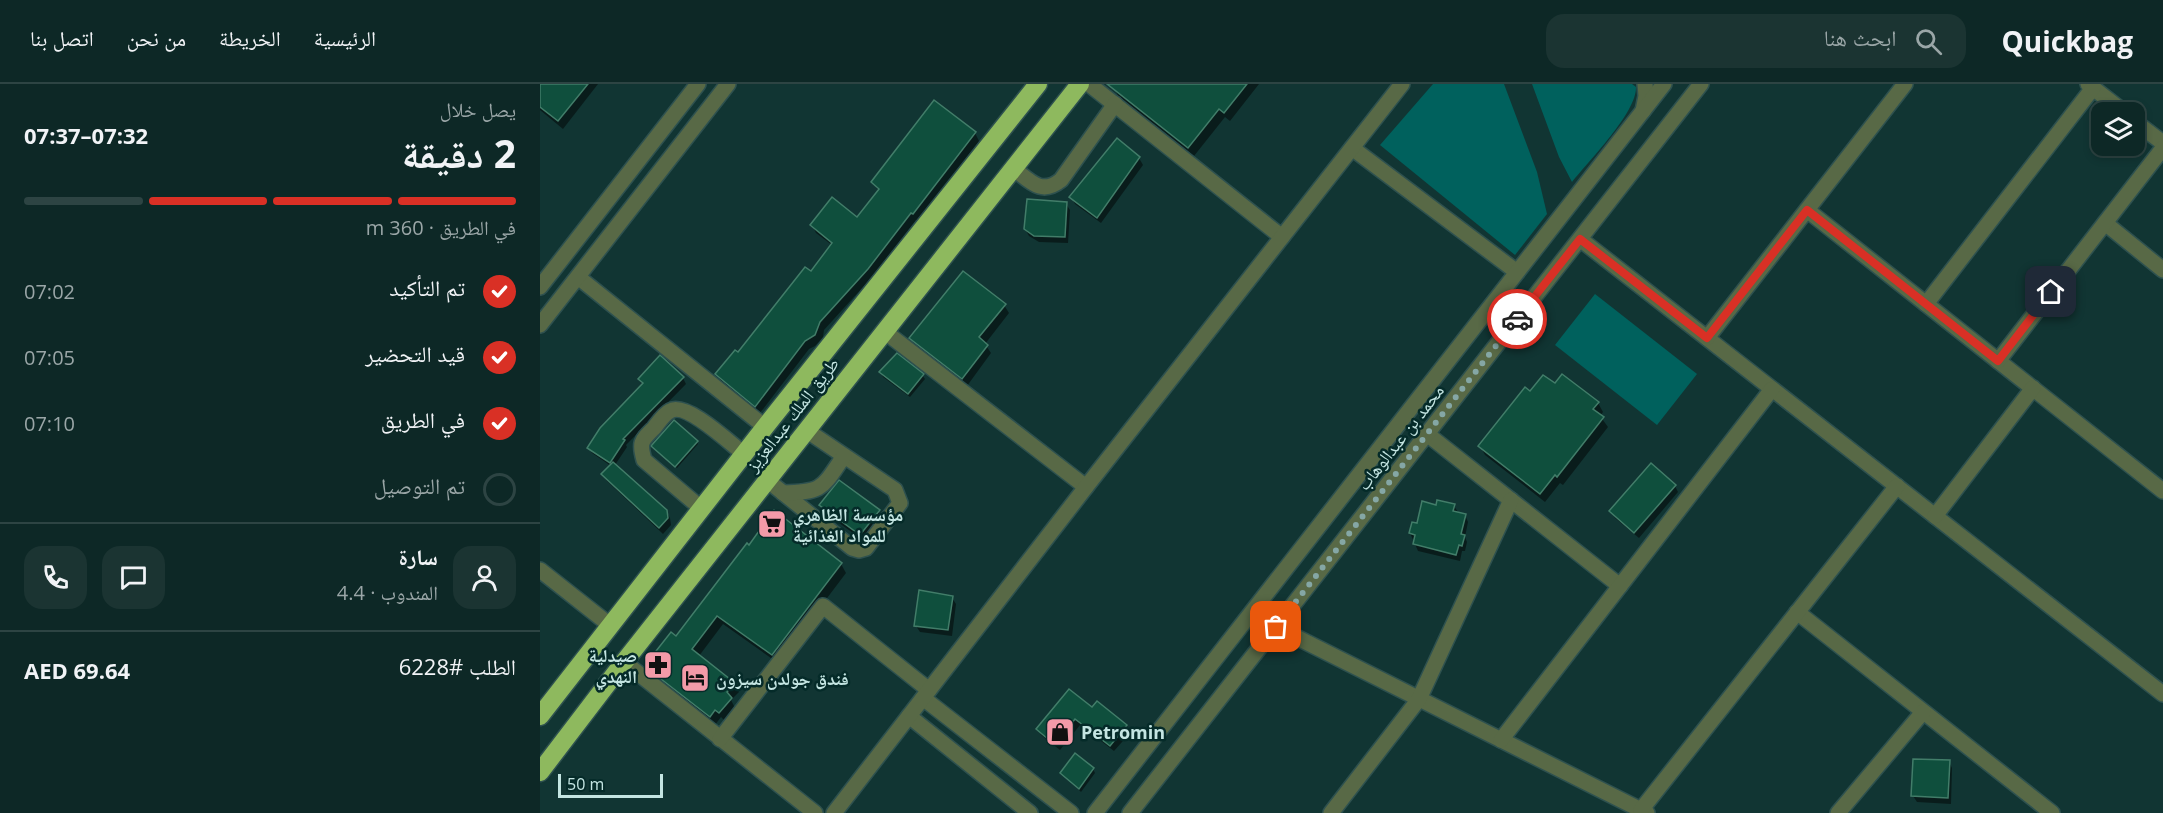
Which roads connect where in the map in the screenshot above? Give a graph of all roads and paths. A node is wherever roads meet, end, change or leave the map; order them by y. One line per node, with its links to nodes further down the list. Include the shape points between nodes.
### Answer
1 (698, 84): 26 (street)
2 (728, 84): 25 (street)
3 (1038, 84): 34 (highway, طريق الملك عبدالعزيز)
4 (1080, 84): 18 (highway, طريق الملك عبدالعزيز)
5 (1089, 84): 13 (street)
6 (1402, 84): 17 (street)
7 (1645, 84): 14 (street)
8 (1664, 84): 14 (street, محمد بن عبدالوهاب)
9 (1701, 84): 22 (street, محمد بن عبدالوهاب)
10 (1905, 84): 19 (street)
11 (2090, 86): 12 (street); 27 (street)
12 (2111, 102)
13 (1115, 104): 18 (street, via 1062,180 1053,186 1035,185); 21 (street)
14 (1643, 111): 24 (street, محمد بن عبدالوهاب)
15 (2145, 130): 16 (street)
16 (2163, 146): 20 (street)
17 (1352, 148): 21 (street); 24 (street)
18 (1013, 168): 29 (highway, طريق الملك عبدالعزيز)
19 (1807, 210): 27 (street); 30 (street)
20 (2104, 223): 23 (street); 31 (street)
21 (1282, 237): 41 (street)
22 (1580, 239): 30 (street); 36 (street, محمد بن عبدالوهاب)
23 (2163, 270)
24 (1517, 272): 67 (street, محمد بن عبدالوهاب)
25 (578, 277): 28 (street); 34 (street)
26 (540, 287)
27 (1926, 304): 31 (street)
28 (540, 325)
29 (884, 331): 35 (highway, طريق الملك عبدالعزيز); 41 (street)
30 (1707, 338): 33 (street)
31 (1998, 361): 32 (street)
32 (2033, 388): 42 (street); 46 (street)
33 (1772, 389): 40 (street); 48 (street)
34 (765, 427): 37 (highway, طريق الملك عبدالعزيز)
35 (806, 430): 38 (street); 39 (highway, طريق الملك عبدالعزيز)
36 (1427, 434): 44 (street); 51 (street, محمد بن عبدالوهاب)
37 (744, 454): 45 (highway, طريق الملك عبدالعزيز); 45 (street, via 681,409 671,410 642,440 644,460)
38 (844, 456): 43 (street, via 821,487); 43 (street, via 895,490 900,503 866,548 852,548)
39 (767, 480): 43 (street); 52 (highway, طريق الملك عبدالعزيز)
40 (1897, 486): 46 (street); 49 (street)
41 (1086, 487): 54 (street)
42 (2163, 491)
43 (783, 493)
44 (1511, 500): 48 (street); 55 (street)
45 (702, 509): 50 (highway, طريق الملك عبدالعزيز)
46 (1935, 516): 53 (street)
47 (540, 570): 50 (street)
48 (1620, 586): 60 (street)
49 (1797, 612): 56 (street); 62 (street)
50 (611, 626): 57 (highway, طريق الملك عبدالعزيز)
51 (1276, 627): 55 (street); 68 (street, محمد بن عبدالوهاب)
52 (624, 662): 59 (street); 61 (highway, طريق الملك عبدالعزيز)
53 (2161, 689)
54 (926, 694): 58 (street); 59 (street, via 823,606); 66 (street)
55 (1419, 699): 60 (street); 69 (street)
56 (1923, 712): 70 (street); 71 (street)
57 (540, 716)
58 (909, 716): 64 (street); 65 (street)
59 (720, 739): 63 (street)
60 (1502, 740): 62 (street)
61 (540, 772)
62 (1644, 811)
63 (815, 813)
64 (834, 813)
65 (1030, 813)
66 (1071, 813)
67 (1095, 813)
68 (1130, 813)
69 (1331, 813)
70 (1838, 813)
71 (2052, 813)

